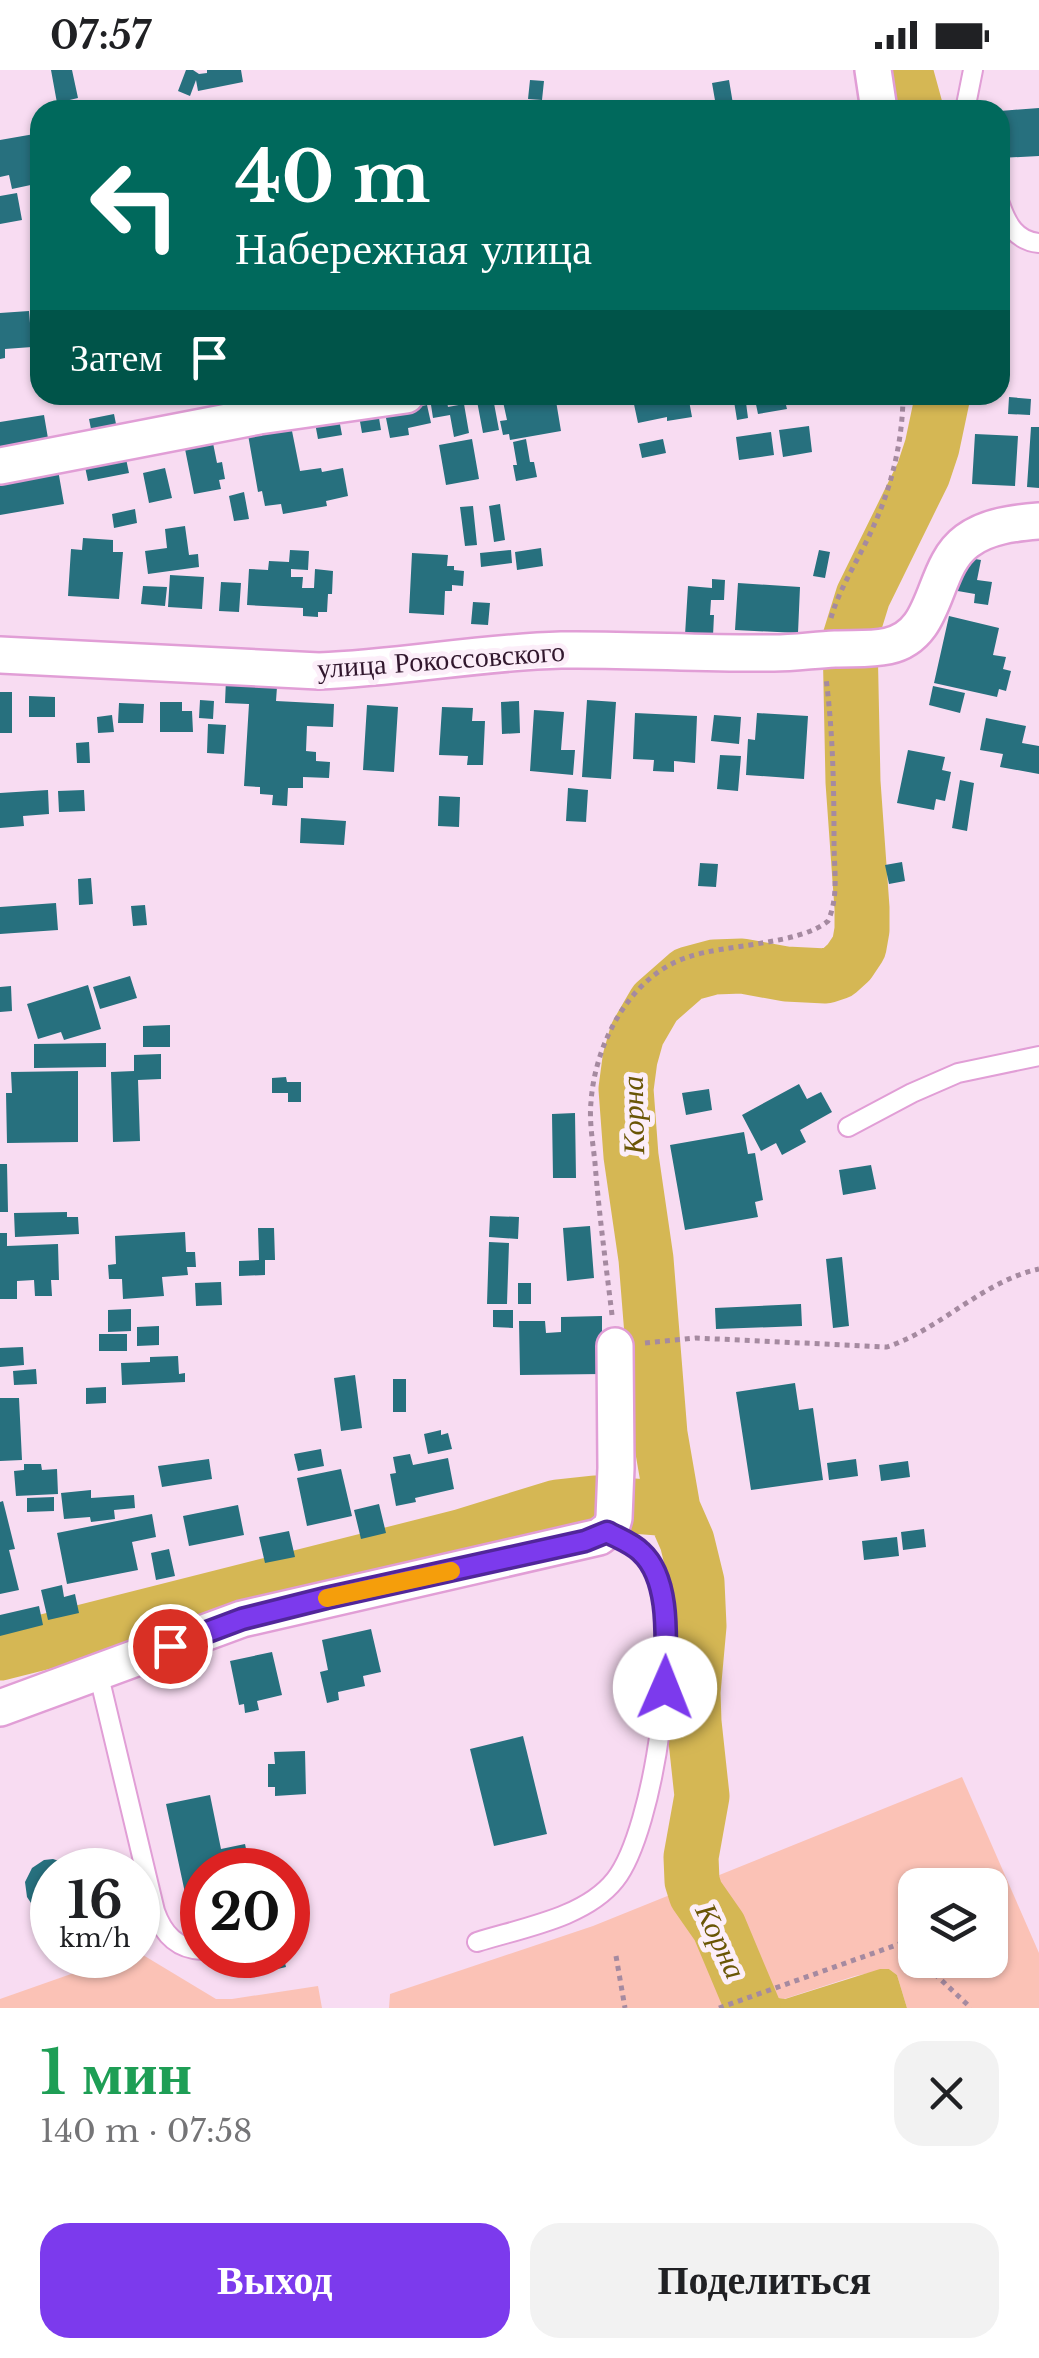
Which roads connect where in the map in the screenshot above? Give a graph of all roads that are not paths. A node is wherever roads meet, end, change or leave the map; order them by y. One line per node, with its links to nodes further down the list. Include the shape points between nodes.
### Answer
1 (873, 70): 3 (street)
2 (973, 70): 4 (lane)
3 (878, 100)
4 (967, 100)
5 (1010, 227): 6 (lane)
6 (1039, 244)
7 (336, 405): 8 (street)
8 (0, 466)
9 (1039, 521): 10 (street, улица Рокоссовского, via 996,527 967,540 918,628 898,643 874,648 514,652 360,670)
10 (0, 655)
11 (1039, 1056): 12 (lane, via 958,1073)
12 (848, 1127)
13 (630, 1345): 14 (street)
14 (612, 1512): 15 (street, via 585,1541 242,1619); 17 (lane, via 652,1564 663,1600 662,1724 633,1848 614,1882 585,1906)
15 (98, 1672): 16 (street); 18 (lane, via 161,1928)
16 (0, 1708)
17 (478, 1942)
18 (180, 1945)

